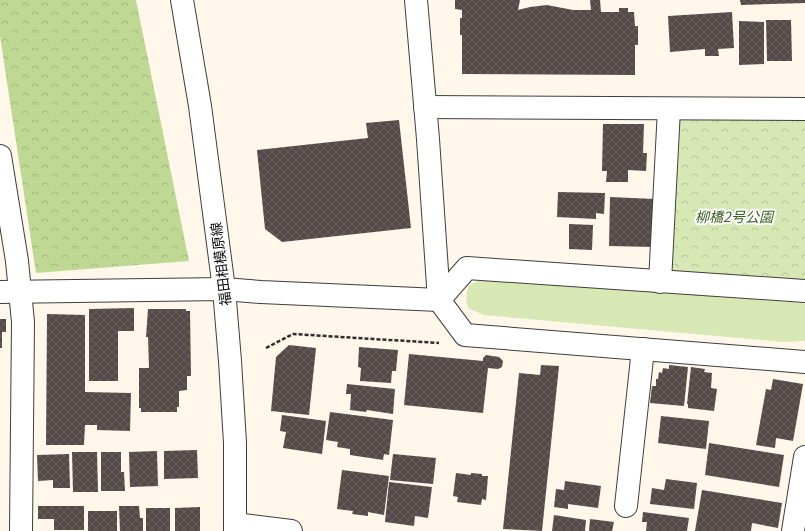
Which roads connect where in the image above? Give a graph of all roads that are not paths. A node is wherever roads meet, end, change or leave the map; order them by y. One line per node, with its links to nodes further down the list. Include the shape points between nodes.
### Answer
1 (182, 0): 8 (street, 福田相模原線, via 200,106)
2 (416, 0): 3 (street)
3 (425, 107): 4 (street); 11 (street)
4 (669, 109): 5 (street); 7 (street)
5 (805, 110)
6 (0, 156): 9 (street, via 17,261)
7 (660, 282): 10 (street); 11 (street, via 467,268)
8 (224, 289): 9 (street); 11 (street); 16 (street, 福田相模原線, via 235,443)
9 (10, 291): 17 (street, via 23,322)
10 (805, 291)
11 (439, 300): 12 (street, via 465,335)
12 (643, 349): 13 (street); 15 (street)
13 (805, 362)
14 (805, 457): 19 (street)
15 (626, 506)
16 (235, 527): 18 (street)
17 (21, 531)
18 (291, 531)
19 (794, 531)

